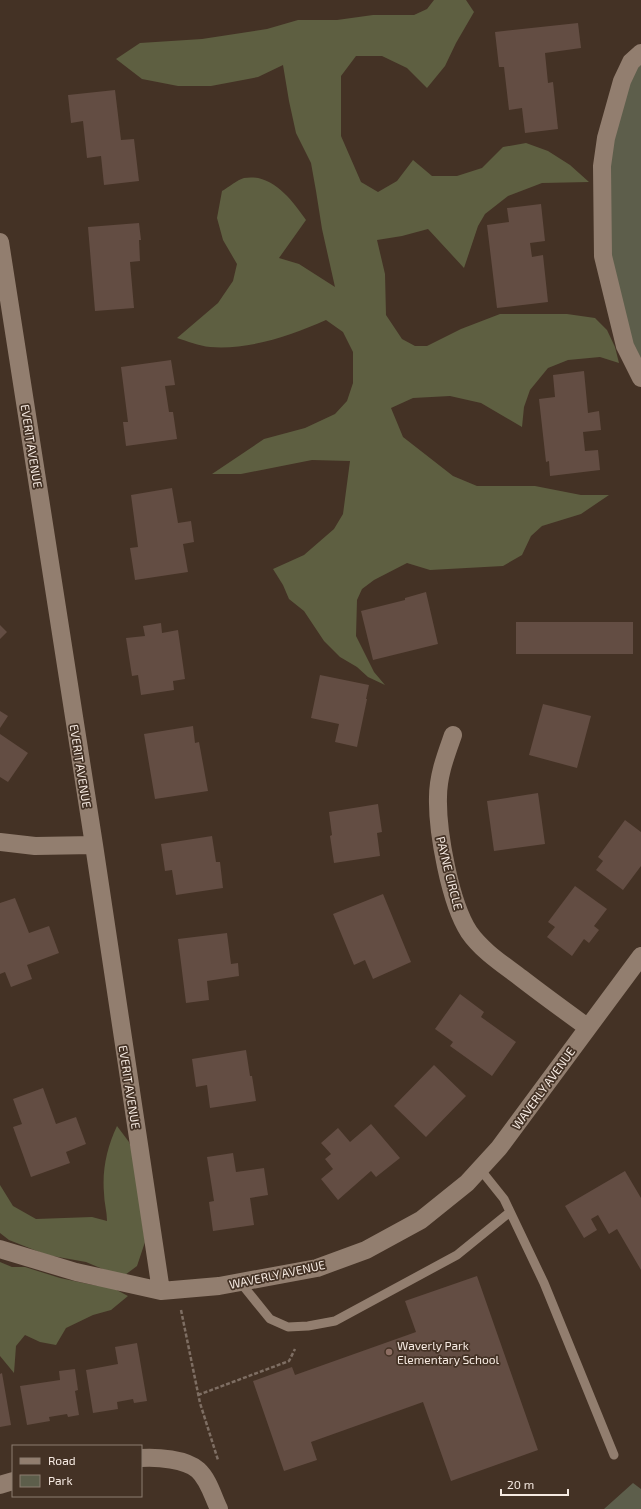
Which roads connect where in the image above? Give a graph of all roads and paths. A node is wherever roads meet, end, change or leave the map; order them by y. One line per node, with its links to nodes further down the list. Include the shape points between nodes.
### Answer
1 (641, 53): 3 (street, via 631,62 622,81 606,138 602,166 603,256 625,346)
2 (0, 242): 6 (street, EVERIT AVENUE)
3 (640, 375)
4 (453, 735): 8 (street, PAYNE CIRCLE, via 442,765 438,796 440,835 458,910 470,932 492,956)
5 (0, 842): 6 (street, via 41,846)
6 (94, 845): 13 (street, EVERIT AVENUE)
7 (641, 956): 8 (street, WAVERLY AVENUE)
8 (587, 1027): 9 (street, WAVERLY AVENUE, via 499,1148)
9 (480, 1169): 10 (lane, via 504,1199); 12 (street, WAVERLY AVENUE, via 467,1183 421,1220 366,1250 317,1268)
10 (510, 1212): 12 (lane, via 457,1254 335,1321 288,1327 270,1319); 17 (lane, via 544,1283)
11 (0, 1249): 13 (street, WAVERLY AVENUE, via 76,1272)
12 (240, 1282): 13 (street, WAVERLY AVENUE)
13 (161, 1291)
14 (181, 1310): 16 (path)
15 (295, 1349): 16 (path, via 289,1361)
16 (198, 1395): 19 (path)
17 (614, 1455)
18 (142, 1458): 22 (street, via 174,1460 198,1470 206,1480)
19 (218, 1460)
20 (12, 1482): 21 (street)
21 (0, 1485)
22 (219, 1509)

